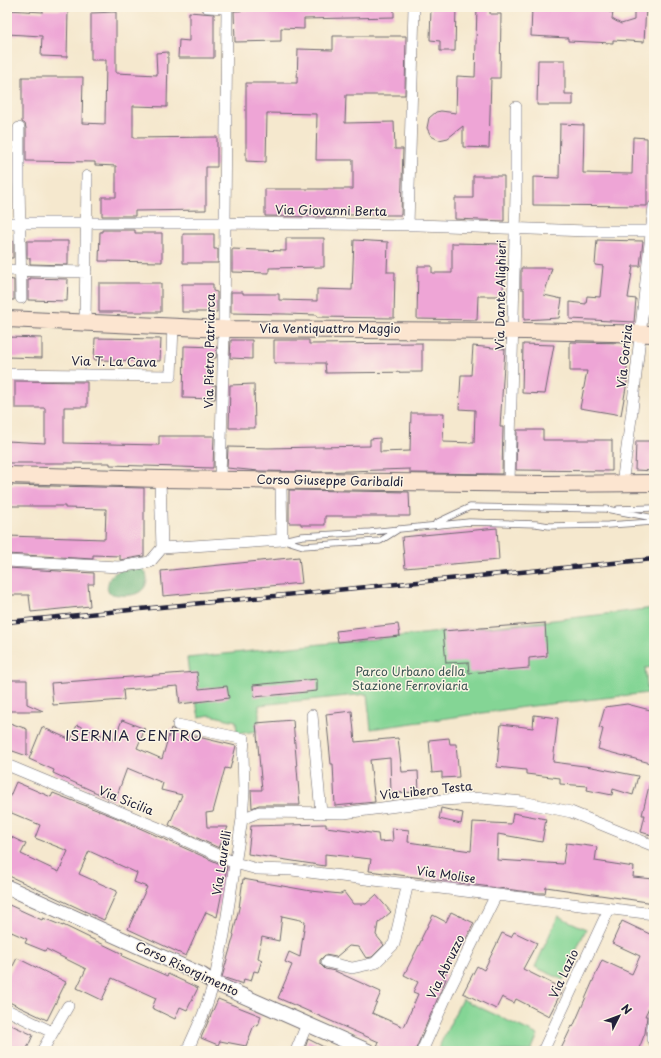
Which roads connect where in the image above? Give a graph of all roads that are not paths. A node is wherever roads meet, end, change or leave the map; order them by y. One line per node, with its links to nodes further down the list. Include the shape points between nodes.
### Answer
1 (207, 7): 2 (street)
2 (227, 7): 11 (street, Via Pietro Patriarca)
3 (414, 7): 12 (street)
4 (516, 107): 13 (street, Via Dante Alighieri)
5 (19, 128): 9 (street)
6 (87, 176): 10 (street)
7 (654, 206): 14 (street, Via Gorizia)
8 (7, 223): 9 (street, Via Giovanni Berta)
9 (19, 223): 10 (street, Via Giovanni Berta); 16 (street)
10 (86, 223): 11 (street, Via Giovanni Berta); 17 (street)
11 (225, 223): 12 (street, Via Giovanni Berta); 22 (street, Via Pietro Patriarca)
12 (408, 225): 13 (street, Via Giovanni Berta)
13 (515, 228): 14 (street, Via Giovanni Berta); 23 (street, Via Dante Alighieri)
14 (653, 231): 24 (street, Via Gorizia)
15 (7, 270): 16 (street)
16 (20, 270): 17 (street); 18 (street)
17 (86, 272): 20 (street)
18 (21, 298)
19 (7, 319): 20 (main road, Via Ventiquattro Maggio)
20 (85, 323): 21 (main road, Via Ventiquattro Maggio)
21 (173, 326): 22 (main road, Via Ventiquattro Maggio); 27 (street, Via T. La Cava, via 171,376)
22 (224, 329): 23 (main road, Via Ventiquattro Maggio); 30 (street, Via Pietro Patriarca)
23 (513, 331): 24 (main road, Via Ventiquattro Maggio); 32 (street, Via Dante Alighieri)
24 (647, 334): 34 (street, Via Gorizia, via 632,411)
25 (654, 353): 26 (lane)
26 (654, 370)
27 (7, 374)
28 (7, 475): 29 (main road, Corso Giuseppe Garibaldi)
29 (160, 479): 30 (main road, Corso Giuseppe Garibaldi); 42 (street)
30 (220, 480): 31 (main road, Corso Giuseppe Garibaldi)
31 (284, 480): 32 (main road, Corso Giuseppe Garibaldi); 41 (street, via 281,488)
32 (509, 483): 34 (main road, Corso Giuseppe Garibaldi)
33 (654, 483): 34 (main road, Corso Giuseppe Garibaldi)
34 (622, 484)
35 (654, 508): 36 (lane)
36 (606, 509): 37 (lane); 39 (lane, via 470,507)
37 (654, 518)
38 (654, 522): 39 (lane, via 549,526 469,522)
39 (432, 525): 40 (lane)
40 (401, 528): 41 (lane); 41 (lane, via 380,541 303,546)
41 (282, 540): 42 (street)
42 (162, 548): 43 (street, via 150,562 119,567)
43 (7, 561)
44 (312, 715): 47 (street)
45 (178, 725): 48 (street, Via Laurelli, via 244,739)
46 (7, 765): 50 (street, Via Sicilia)
47 (321, 813): 48 (street, Via Libero Testa, via 259,812); 49 (street, Via Libero Testa, via 344,813 442,800 481,798 516,801 571,812)
48 (242, 819): 50 (street, Via Laurelli)
49 (654, 846)
50 (235, 863): 51 (street, Via Molise, via 257,869 292,870); 57 (street, Via Laurelli)
51 (408, 883): 53 (street, Via Molise); 56 (street, via 394,944 375,963 352,968)
52 (7, 887): 57 (street, Corso Risorgimento)
53 (496, 895): 54 (street, Via Molise); 68 (street, Via Abruzzo)
54 (609, 908): 55 (street, Via Molise); 69 (street, Via Lazio)
55 (654, 914)
56 (327, 962)
57 (214, 983): 61 (street, Corso Risorgimento); 65 (street, Via Laurelli)
58 (68, 1006): 62 (street)
59 (7, 1010): 62 (street)
60 (654, 1013): 63 (street)
61 (306, 1024): 66 (street); 67 (street, Corso Risorgimento)
62 (52, 1032): 64 (street)
63 (652, 1039)
64 (42, 1051)
65 (187, 1051)
66 (296, 1051)
67 (368, 1051)
68 (422, 1051)
69 (543, 1051)

